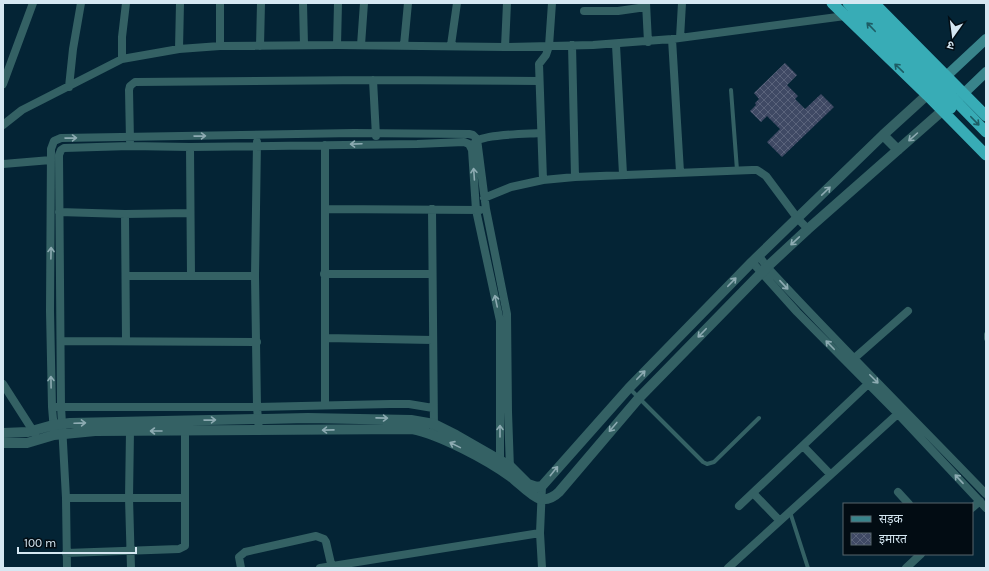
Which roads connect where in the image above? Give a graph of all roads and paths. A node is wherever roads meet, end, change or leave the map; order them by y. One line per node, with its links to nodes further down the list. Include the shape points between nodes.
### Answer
1 (33, 3): 42 (street)
2 (81, 3): 43 (street)
3 (126, 3): 37 (street)
4 (180, 3): 36 (street)
5 (220, 3): 32 (street)
6 (261, 3): 33 (street)
7 (303, 3): 25 (street)
8 (338, 3): 26 (street)
9 (364, 3): 27 (street)
10 (408, 3): 28 (street)
11 (457, 3): 29 (street)
12 (507, 3): 35 (street)
13 (552, 3): 34 (street)
14 (682, 3): 22 (street)
15 (832, 3): 21 (highway)
16 (848, 3): 60 (highway, one-way to 16)
17 (860, 3): 50 (highway, one-way to 50)
18 (874, 3): 39 (highway)
19 (646, 5): 20 (street, via 618,11); 24 (street)
20 (584, 11)
21 (845, 16): 22 (street); 46 (highway, one-way to 21)
22 (676, 39): 24 (street); 71 (street)
23 (986, 39): 39 (main road)
24 (648, 42): 31 (street)
25 (304, 45): 26 (street); 33 (street)
26 (337, 45): 27 (street)
27 (361, 45): 28 (street)
28 (404, 45): 29 (street)
29 (451, 45): 35 (street)
30 (572, 45): 31 (street); 34 (street); 73 (street)
31 (616, 45): 72 (street)
32 (220, 46): 33 (street); 36 (street)
33 (260, 46)
34 (549, 46): 35 (street); 41 (street, via 539,64)
35 (505, 47)
36 (179, 49): 37 (street)
37 (122, 59): 43 (street)
38 (986, 72): 45 (main road)
39 (947, 76): 45 (highway); 46 (main road)
40 (373, 80): 41 (street); 51 (street); 55 (street, via 135,82 128,90)
41 (539, 81): 52 (street)
42 (3, 84)
43 (69, 87): 49 (street, via 22,110)
44 (730, 90): 70 (lane)
45 (964, 93): 47 (main road); 48 (highway)
46 (927, 95): 47 (highway); 54 (street)
47 (942, 111): 66 (street, one-way to 66); 67 (highway)
48 (986, 116)
49 (3, 125)
50 (986, 132)
51 (376, 133): 53 (street); 56 (street, via 472,134); 58 (street)
52 (541, 133): 56 (street); 74 (street)
53 (257, 135): 55 (street, one-way to 53); 62 (street)
54 (884, 135): 66 (street); 83 (street, one-way to 54)
55 (130, 137): 57 (street, one-way to 55, via 61,138); 61 (street)
56 (478, 139): 63 (street); 75 (street)
57 (52, 142): 65 (street); 68 (street)
58 (376, 143): 59 (street, one-way to 59); 63 (street, via 464,142)
59 (325, 145): 62 (street); 76 (street)
60 (986, 145)
61 (130, 146): 64 (street); 65 (street)
62 (257, 146): 64 (street); 91 (street)
63 (471, 146): 79 (street, one-way to 63)
64 (190, 147): 81 (street)
65 (62, 149): 80 (street, via 59,155)
66 (898, 150): 84 (street)
67 (986, 155)
68 (51, 160): 69 (street); 107 (street, one-way to 68)
69 (3, 164)
70 (736, 170): 71 (street); 83 (street, via 757,170 766,176)
71 (680, 172): 72 (street)
72 (623, 174): 73 (street)
73 (575, 177): 74 (street)
74 (543, 180): 75 (street, via 511,187)
75 (484, 198): 78 (street)
76 (325, 209): 77 (street); 87 (street)
77 (432, 209): 79 (street); 88 (street)
78 (486, 209): 79 (street); 125 (street, via 507,314 508,412)
79 (476, 210): 125 (street, one-way to 79, via 500,321)
80 (59, 212): 82 (street); 97 (street)
81 (190, 213): 82 (street); 90 (street)
82 (125, 214): 89 (street)
83 (798, 219): 84 (street); 85 (street)
84 (808, 229): 86 (street, one-way to 86)
85 (755, 259): 86 (street); 103 (street, one-way to 85)
86 (764, 270): 100 (street, via 832,337); 104 (street, one-way to 104)
87 (324, 274): 88 (street); 94 (street)
88 (432, 274): 96 (street)
89 (126, 276): 90 (street); 98 (street)
90 (191, 276): 91 (street)
91 (255, 276): 99 (street)
92 (908, 311): 100 (street)
93 (986, 334): 95 (lane)
94 (324, 338): 96 (street); 105 (street)
95 (986, 339)
96 (433, 340): 109 (street)
97 (61, 341): 98 (street); 106 (street)
98 (126, 341): 99 (street)
99 (256, 342): 108 (street)
100 (851, 362): 102 (street); 110 (street, one-way to 110)
101 (3, 384): 115 (street)
102 (868, 384): 110 (street); 124 (street)
103 (629, 388): 104 (lane); 127 (street, one-way to 103)
104 (639, 398): 111 (lane, via 707,464 714,462); 134 (street, one-way to 134, via 559,492 553,497)
105 (325, 405): 108 (street); 109 (street, via 408,404)
106 (61, 406): 107 (street); 108 (street); 114 (street)
107 (52, 407): 114 (street)
108 (257, 407): 112 (street)
109 (433, 408): 113 (street)
110 (900, 411): 123 (street); 126 (street)
111 (759, 418)
112 (258, 419): 113 (street, one-way to 113, via 387,418); 114 (street, one-way to 112); 118 (street)
113 (434, 424): 120 (street); 125 (street, via 469,442)
114 (59, 429): 115 (street); 116 (street); 121 (street); 131 (street)
115 (33, 431): 119 (street); 121 (street)
116 (130, 431): 117 (street, one-way to 116); 132 (street)
117 (185, 431): 118 (street); 133 (street)
118 (259, 431): 120 (street, one-way to 118, via 421,430 401,428)
119 (3, 433)
120 (434, 435): 125 (street, one-way to 120)
121 (39, 440): 122 (street)
122 (3, 443)
123 (933, 445): 130 (street); 135 (street, one-way to 123)
124 (803, 446): 126 (street); 129 (street)
125 (505, 468): 127 (street, via 528,484); 134 (street, via 535,496)
126 (830, 474): 140 (street)
127 (542, 486): 134 (street)
128 (898, 492): 136 (street)
129 (753, 493): 137 (street); 141 (street)
130 (986, 494)
131 (66, 498): 132 (street); 144 (street)
132 (129, 498): 133 (street); 143 (street)
133 (184, 498): 143 (street, via 185,546 179,549)
134 (542, 499): 142 (street)
135 (980, 501): 138 (street); 139 (street)
136 (908, 503)
137 (739, 506)
138 (973, 507)
139 (986, 508)
140 (790, 512): 141 (street); 153 (lane)
141 (779, 520): 152 (street)
142 (540, 533): 146 (street); 151 (street)
143 (131, 551): 144 (street); 148 (street)
144 (66, 553): 147 (street)
145 (920, 555): 154 (street)
146 (332, 567): 149 (street, via 326,542 316,536 244,552 239,556); 150 (street)
147 (67, 568)
148 (131, 568)
149 (241, 568)
150 (320, 568)
151 (542, 568)
152 (728, 568)
153 (808, 568)
154 (906, 568)

